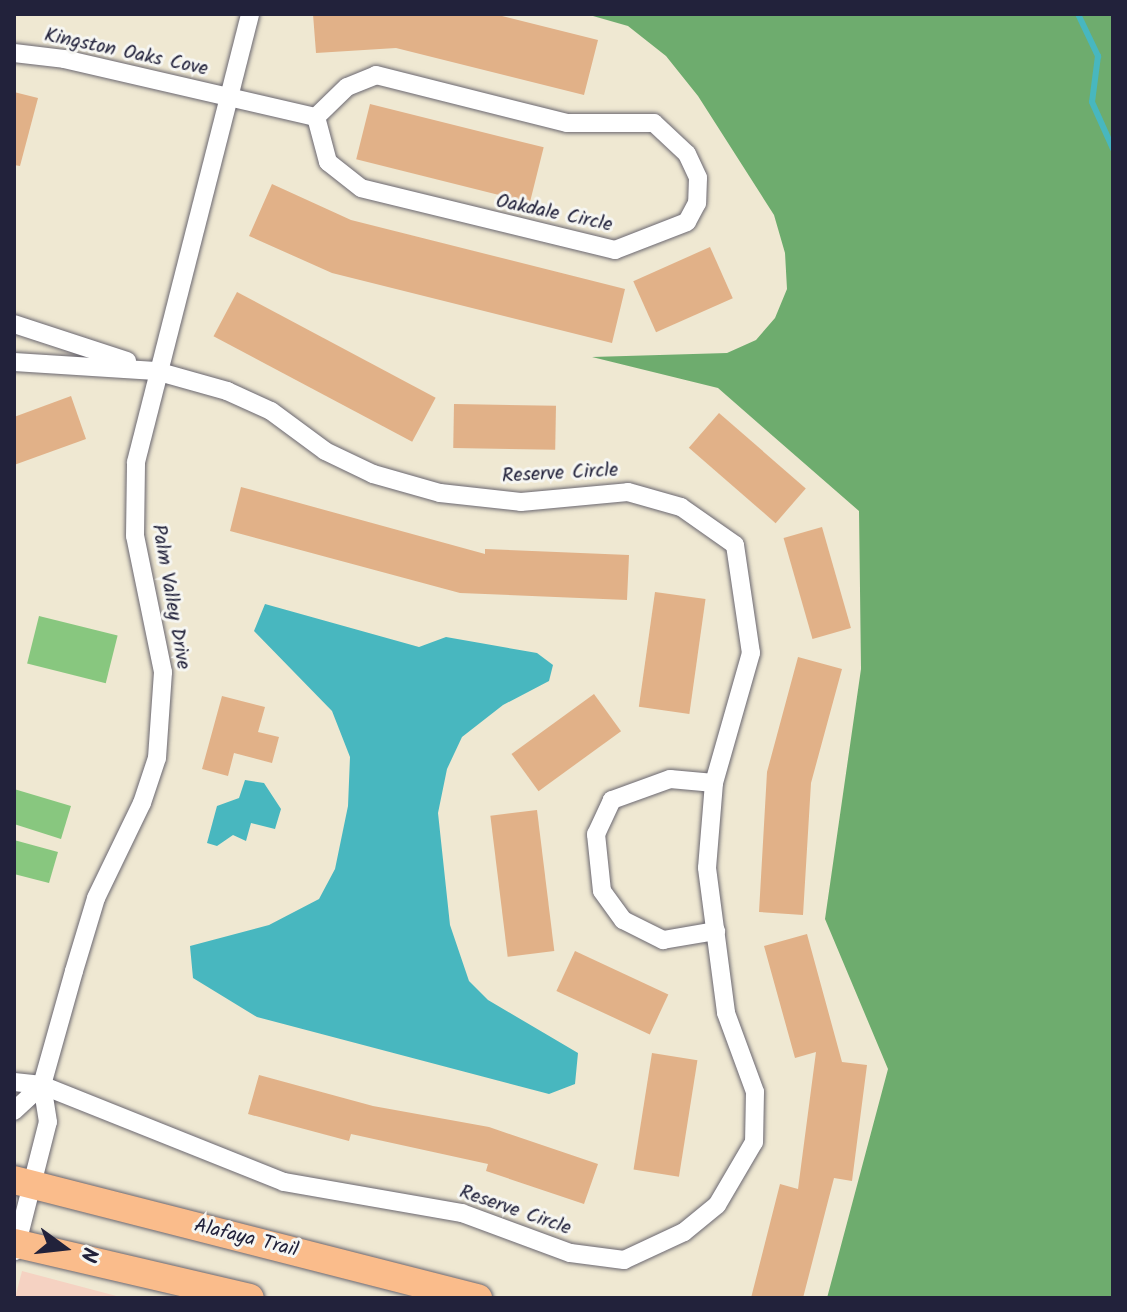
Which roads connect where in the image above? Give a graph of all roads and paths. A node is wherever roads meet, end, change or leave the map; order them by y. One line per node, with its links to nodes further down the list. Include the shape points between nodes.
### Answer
1 (250, 14): 3 (street, Palm Valley Drive)
2 (14, 53): 3 (street, Kingston Oaks Cove, via 64,59)
3 (228, 98): 4 (street); 7 (street, Palm Valley Drive)
4 (316, 117): 4 (street, Oakdale Circle, via 328,162 361,188 553,238 615,250 687,222 697,203 698,178 687,154 654,123 567,123 376,75 347,87)
5 (14, 324): 7 (street)
6 (14, 362): 7 (street, Reserve Circle)
7 (156, 371): 8 (street, Reserve Circle, via 227,391 271,411 325,451 373,474 440,493 521,502 628,492 681,507 735,545 751,653); 11 (street, Palm Valley Drive, via 132,497 141,573 160,645 163,724 142,803 96,898)
8 (714, 783): 9 (street, Reserve Circle, via 707,868); 9 (street, via 670,779 612,800 596,834 602,891 623,920 663,940)
9 (716, 931): 11 (street, Reserve Circle, via 726,1013 755,1092 754,1142 717,1205 684,1232 624,1260 570,1253 462,1213 284,1182)
10 (14, 1082): 11 (street, Reserve Circle)
11 (42, 1085): 12 (street); 13 (street, Palm Valley Drive, via 48,1122)
12 (14, 1111)
13 (22, 1182): 14 (street, Palm Valley Drive); 16 (main road, Alafaya Trail)
14 (15, 1247): 15 (main road)
15 (250, 1298)
16 (478, 1298)

